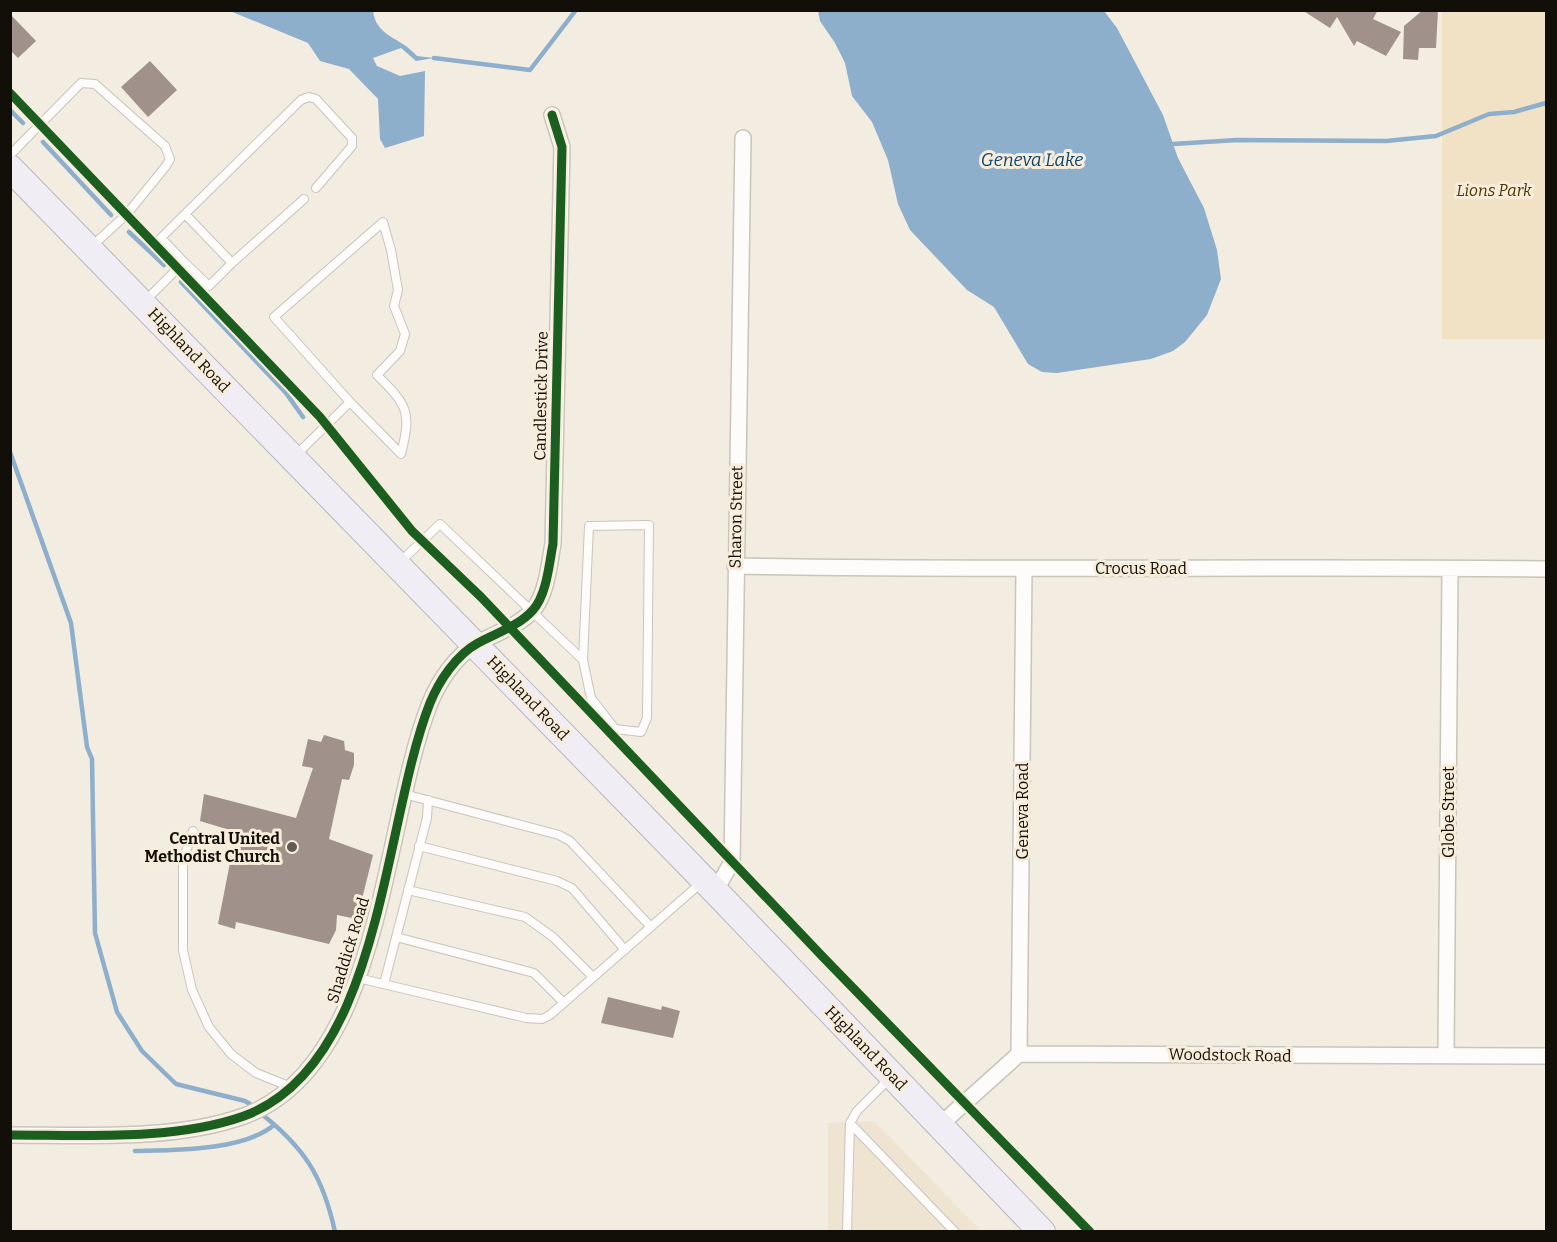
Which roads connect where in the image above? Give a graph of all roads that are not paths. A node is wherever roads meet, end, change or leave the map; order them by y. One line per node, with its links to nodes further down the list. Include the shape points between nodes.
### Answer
1 (552, 115): 19 (street, Candlestick Drive, via 562,147 553,544)
2 (743, 138): 15 (street, Sharon Street)
3 (10, 155): 8 (lane, via 81,83 88,82 165,146 170,159 166,166 127,214)
4 (10, 168): 8 (highway, Highland Road)
5 (316, 188): 7 (lane, via 352,146 352,138 316,99 309,97 301,100)
6 (304, 199): 10 (lane)
7 (185, 214): 9 (lane, via 161,238); 10 (lane)
8 (90, 248): 11 (highway, Highland Road)
9 (184, 262): 10 (lane, via 208,286); 11 (lane)
10 (232, 264)
11 (143, 303): 13 (highway, Highland Road)
12 (350, 402): 12 (lane, via 401,454 408,429 402,399 376,375 400,351 405,334 394,306 398,290 383,222 274,317); 13 (lane)
13 (294, 457): 14 (highway, Highland Road)
14 (398, 564): 19 (lane, via 440,524); 20 (highway, Highland Road)
15 (735, 566): 16 (street, Crocus Road); 26 (street, Sharon Street, via 732,862)
16 (1024, 569): 17 (street, Crocus Road); 35 (street, Geneva Road)
17 (1450, 569): 18 (street, Crocus Road); 36 (street, Globe Street)
18 (1546, 569)
19 (533, 610): 20 (street); 21 (lane)
20 (476, 644): 22 (street, Shaddick Road, via 446,674 431,701); 26 (highway, Highland Road)
21 (583, 660): 21 (lane, via 591,698 615,729 641,732 647,718 649,525 589,525)
22 (404, 794): 23 (lane); 32 (street, Shaddick Road)
23 (428, 800): 25 (lane); 28 (lane, via 570,841)
24 (193, 831): 39 (lane, via 183,860 183,950 192,990 209,1027 231,1054 256,1073)
25 (419, 846): 27 (lane); 30 (lane, via 557,880 572,888)
26 (710, 886): 28 (lane); 38 (highway, Highland Road)
27 (408, 890): 29 (lane); 31 (lane, via 525,917 553,937)
28 (651, 927): 30 (lane)
29 (396, 937): 33 (lane); 34 (lane, via 534,973)
30 (625, 950): 31 (lane)
31 (593, 977): 34 (lane)
32 (358, 978): 33 (lane); 39 (street, Shaddick Road, via 334,1036)
33 (384, 984): 34 (lane, via 526,1018 543,1019)
34 (564, 1003)
35 (1018, 1054): 36 (street, Woodstock Road); 41 (street)
36 (1446, 1054): 37 (street, Woodstock Road)
37 (1546, 1056)
38 (892, 1075): 40 (lane); 41 (highway, Highland Road)
39 (292, 1088): 42 (street, Shaddick Road, via 268,1106 207,1126 154,1133)
40 (850, 1122): 43 (lane); 44 (lane)
41 (940, 1125): 45 (highway, Highland Road)
42 (10, 1135)
43 (847, 1232)
44 (954, 1232)
45 (1042, 1232)

